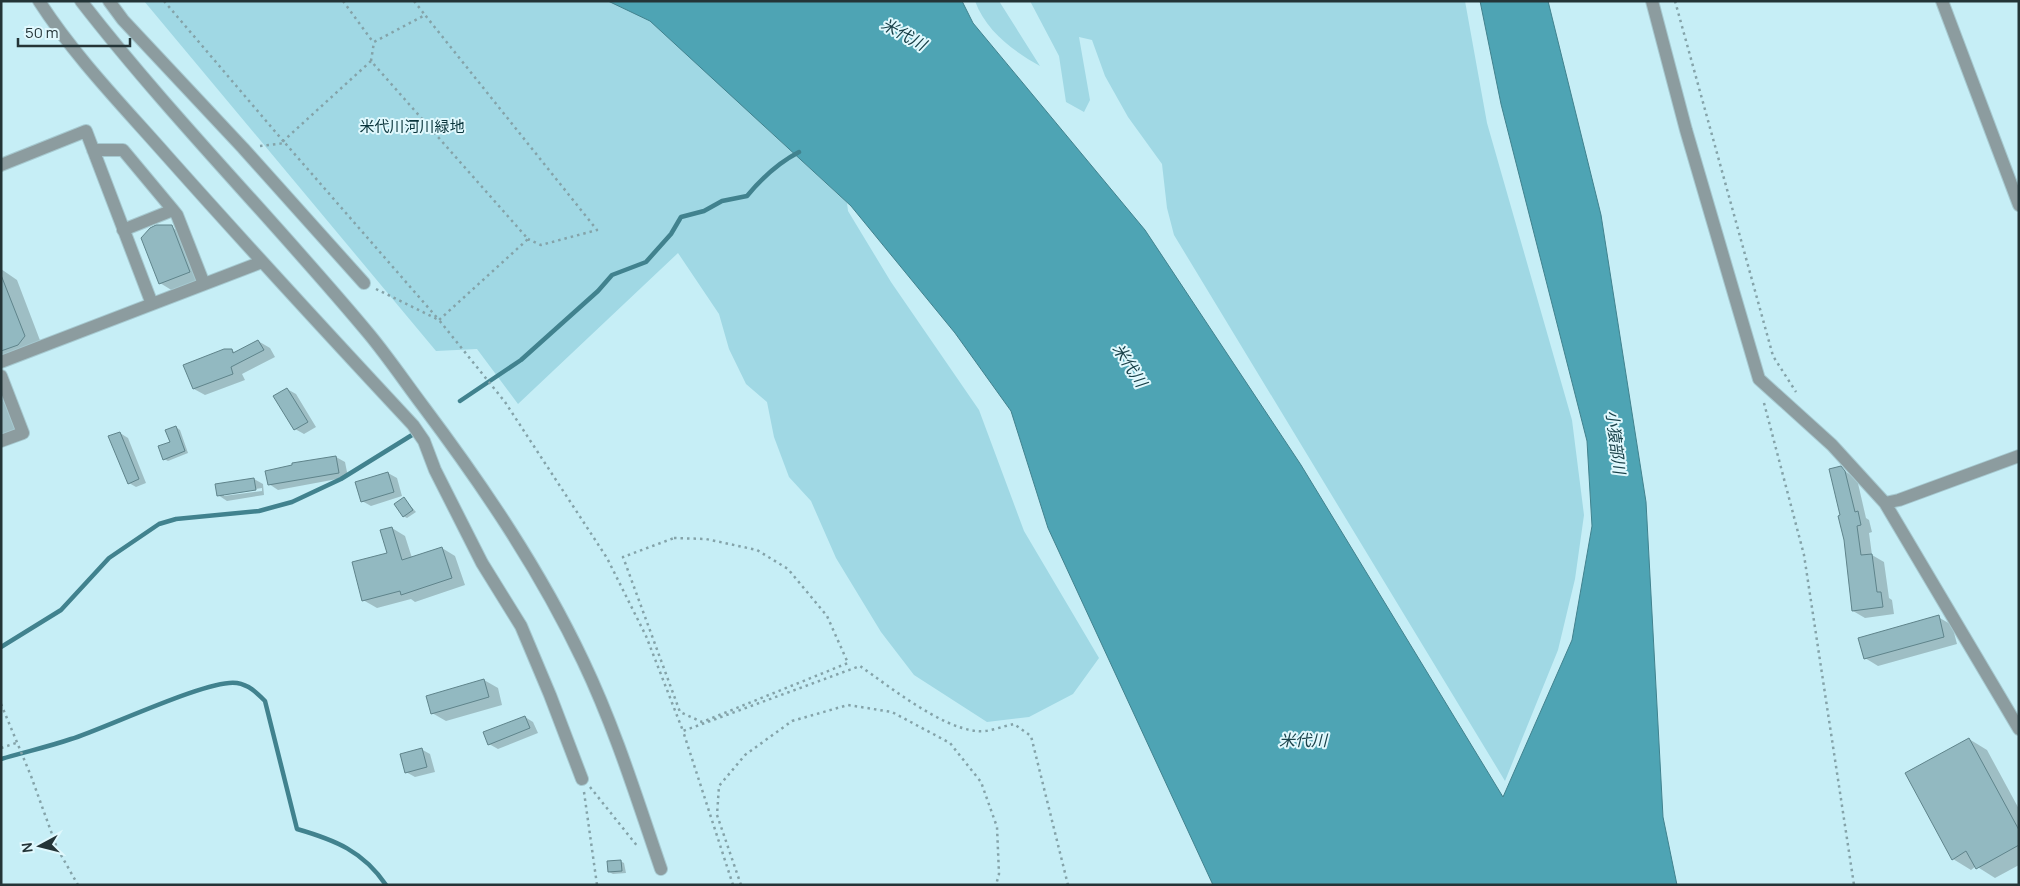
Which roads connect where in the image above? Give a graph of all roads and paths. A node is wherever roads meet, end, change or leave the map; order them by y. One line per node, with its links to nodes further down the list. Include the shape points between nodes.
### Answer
1 (39, 1): 22 (street, via 52,22 100,80)
2 (81, 1): 42 (street, via 369,335 507,524 583,660 619,743)
3 (109, 1): 15 (street)
4 (164, 1): 13 (path)
5 (343, 1): 11 (path)
6 (414, 1): 10 (path)
7 (1652, 1): 29 (street, via 1686,130)
8 (1675, 1): 30 (path, via 1773,356)
9 (1942, 1): 18 (street)
10 (425, 16): 11 (path); 21 (path, via 596,230 541,244)
11 (374, 42): 12 (path)
12 (371, 61): 14 (path); 21 (path)
13 (285, 143): 14 (path); 26 (path)
14 (280, 144): 15 (path)
15 (243, 148): 23 (street)
16 (93, 150): 17 (street, via 86,132); 19 (street, via 123,150); 20 (street)
17 (1, 164)
18 (2019, 204)
19 (173, 210): 20 (street); 24 (street)
20 (123, 230): 25 (street)
21 (528, 239): 26 (path)
22 (262, 262): 24 (street); 40 (street, via 413,425 424,441 435,470 482,562 520,626)
23 (364, 283): 26 (path)
24 (204, 284): 25 (street)
25 (152, 304): 27 (street)
26 (439, 320): 37 (path, via 505,402 607,558 646,636)
27 (1, 362)
28 (1, 376): 31 (street, via 23,433)
29 (1760, 379): 33 (street, via 1832,445); 49 (path, via 1804,555)
30 (1796, 393)
31 (1, 441)
32 (2019, 456): 33 (street)
33 (1885, 503): 36 (street)
34 (1, 704): 38 (path)
35 (702, 722): 35 (path, via 848,663 827,616 788,569 757,550 706,539 674,538 623,557 680,712)
36 (2019, 729)
37 (683, 731): 45 (path); 48 (path, via 860,666 900,695 948,723 977,732 1014,724 1031,736)
38 (16, 744): 39 (path); 43 (path, via 31,776 56,848)
39 (1, 748)
40 (582, 779): 41 (path); 44 (path)
41 (642, 850)
42 (661, 869)
43 (78, 885)
44 (597, 885)
45 (733, 885)
46 (741, 885): 47 (path, via 717,815 719,786 745,755 792,721 848,706 892,712 950,744 981,782 997,827 999,874)
47 (996, 885)
48 (1068, 885)
49 (1854, 885)

